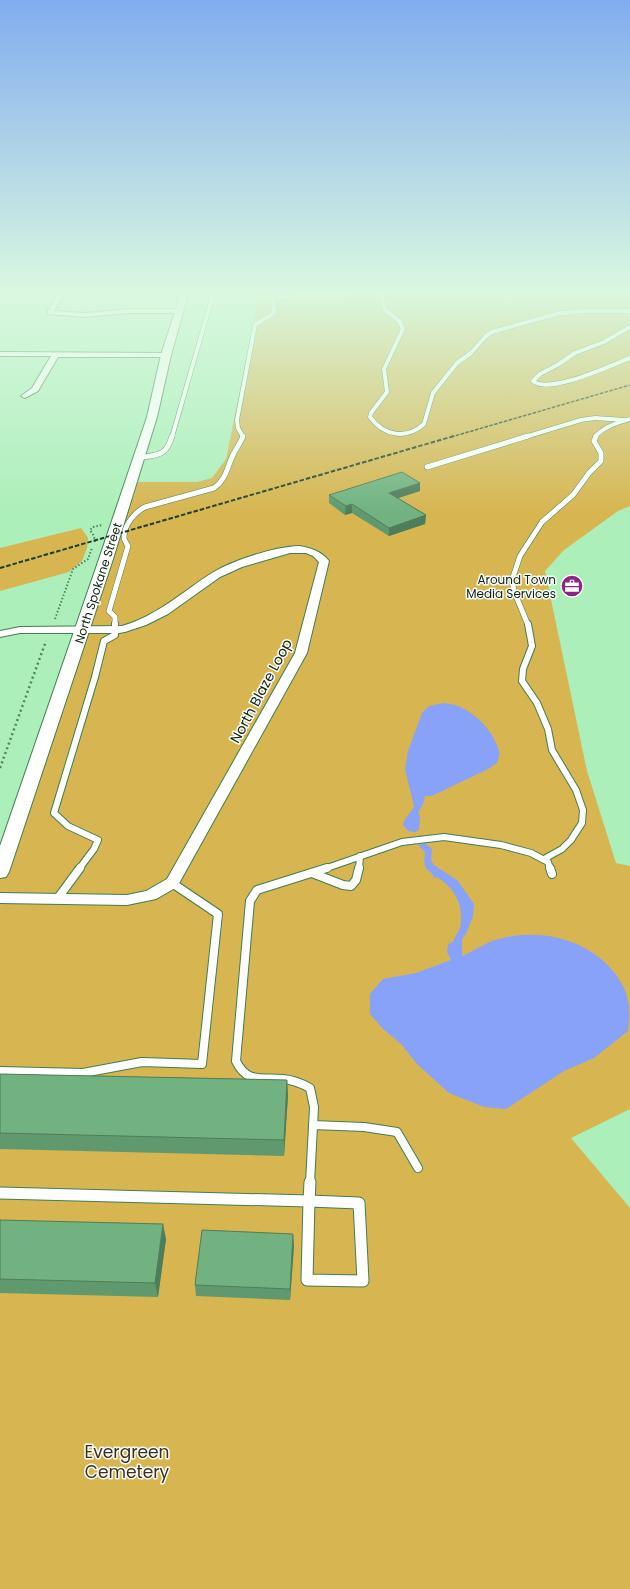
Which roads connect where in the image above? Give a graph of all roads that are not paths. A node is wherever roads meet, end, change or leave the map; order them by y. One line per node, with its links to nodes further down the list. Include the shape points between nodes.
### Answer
1 (49, 365): 9 (street, via 35,389)
2 (164, 365): 11 (street, North Spokane Street, via 152,417)
3 (193, 365): 11 (lane, via 169,448 162,453)
4 (247, 365): 14 (lane, via 237,420 243,436 234,452 226,478 214,488 142,508 129,520 124,538 128,546 109,611 115,617)
5 (385, 365): 6 (lane, via 387,392 370,417 379,426 399,435 409,433 424,424 433,393)
6 (455, 365)
7 (558, 365): 8 (lane, via 540,374 533,381 546,386 561,384)
8 (611, 365)
9 (25, 396)
10 (628, 419): 12 (lane, via 582,420); 17 (lane, via 596,435 594,441 601,461 573,495 542,522 513,572 512,586 527,621 532,646 523,669 522,681 537,703 548,729 552,750 576,790 583,810 582,823 571,840 562,849)
11 (139, 458): 13 (street, North Spokane Street)
12 (427, 467)
13 (83, 630): 14 (street, North Blaze Loop); 15 (street, North Blaze Loop, via 20,630); 18 (street, North Spokane Street)
14 (115, 630): 21 (street, North Blaze Loop, via 146,621 229,568 282,550 302,549 316,553 324,561 301,653); 23 (lane, via 115,635 104,640 54,813 66,825 98,840)
15 (0, 634)
16 (360, 856): 17 (lane, via 402,842 444,837 520,850); 19 (lane); 19 (lane, via 357,879 351,886)
17 (544, 859): 20 (lane, via 548,862)
18 (0, 872)
19 (312, 873): 25 (lane, via 257,890 250,901 236,1061 239,1070 247,1077 290,1080 310,1088 314,1107)
20 (552, 874)
21 (172, 883): 23 (street, North Blaze Loop, via 144,898); 24 (lane, via 218,914 202,1064 142,1062 83,1073)
22 (0, 898): 23 (street, North Blaze Loop)
23 (58, 898)
24 (0, 1071)
25 (313, 1125): 26 (lane, via 364,1127 397,1132); 28 (lane)
26 (418, 1168)
27 (0, 1194): 28 (lane)
28 (309, 1202): 28 (lane, via 307,1280 363,1281 359,1203)

